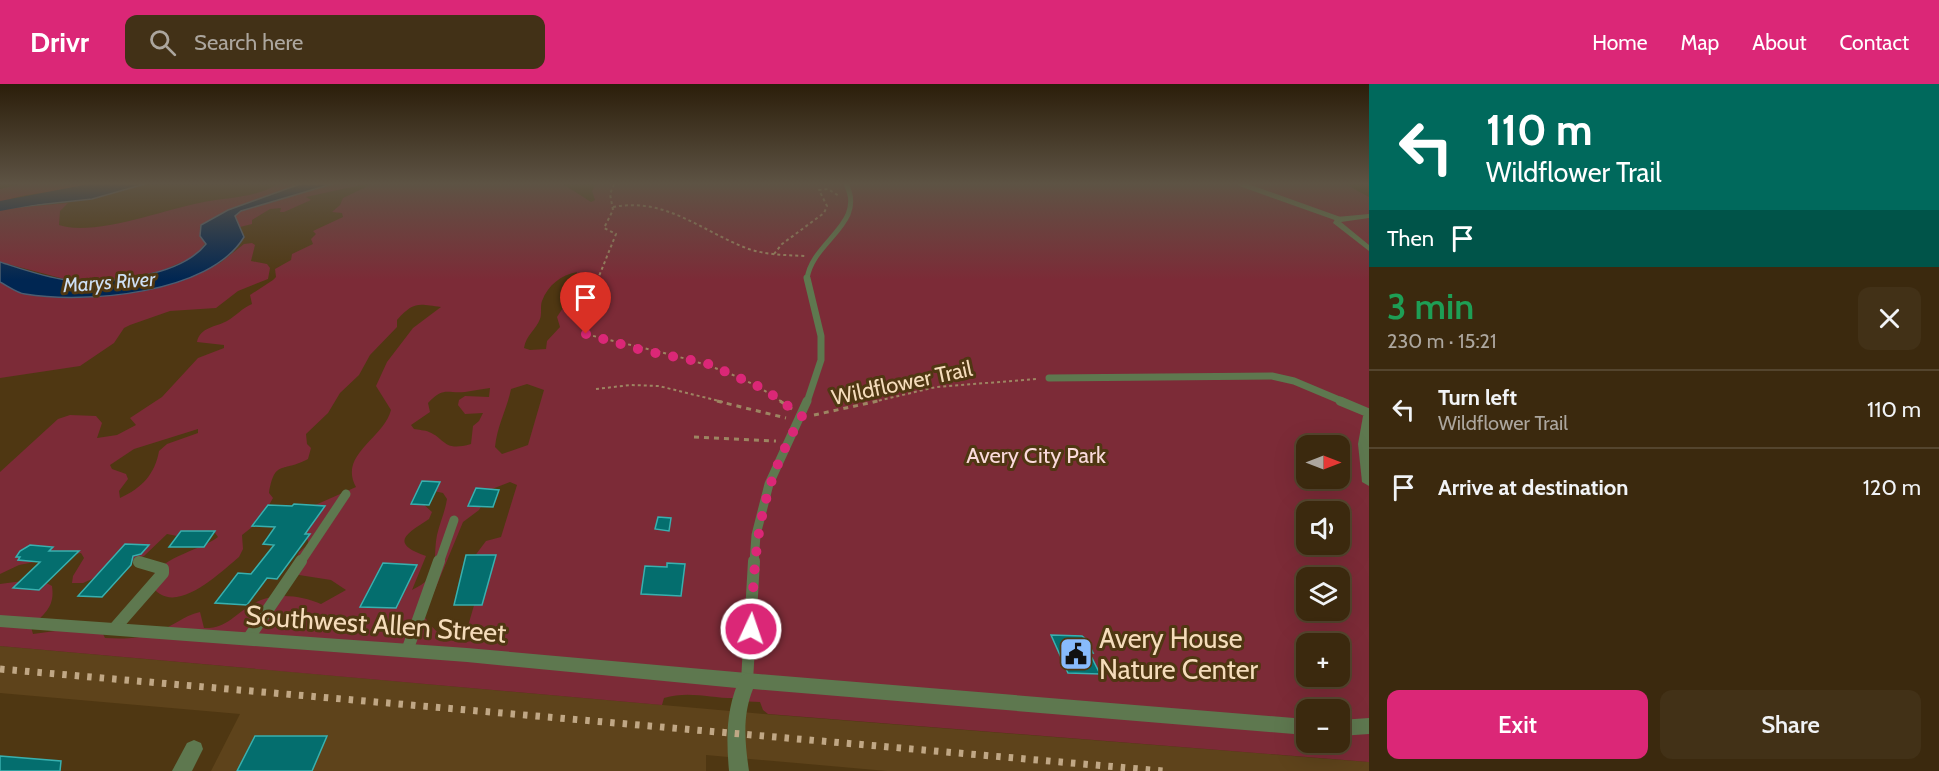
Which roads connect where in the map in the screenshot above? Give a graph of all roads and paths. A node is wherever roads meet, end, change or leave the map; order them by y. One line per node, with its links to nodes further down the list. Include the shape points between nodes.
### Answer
1 (609, 216): 14 (path, Wildflower Trail, via 604,228 616,234 585,311 586,334 706,363 764,389)
2 (679, 216): 9 (path, via 722,237)
3 (820, 216): 9 (path)
4 (849, 216): 10 (lane)
5 (1331, 216): 7 (lane)
6 (1369, 216): 7 (street)
7 (1339, 219): 8 (street, via 1341,227)
8 (1369, 249)
9 (774, 254): 10 (path)
10 (813, 257): 14 (lane, via 807,278 822,345 821,360)
11 (1049, 378): 13 (lane, via 1272,376 1294,381); 14 (path, Wildflower Trail, via 969,382)
12 (596, 389): 14 (path, via 659,386)
13 (1369, 415): 17 (street, via 1364,444)
14 (800, 419): 16 (lane)
15 (694, 437): 16 (path)
16 (786, 442): 25 (lane, via 769,484 756,535)
17 (1369, 482)
18 (346, 494): 23 (lane)
19 (454, 520): 24 (lane)
20 (139, 562): 22 (lane, via 163,569 163,573)
21 (0, 621): 22 (street, Southwest Allen Street)
22 (114, 629): 23 (street, Southwest Allen Street)
23 (248, 639): 24 (street, Southwest Allen Street)
24 (407, 651): 25 (street, Southwest Allen Street)
25 (747, 681): 26 (street, Southwest Allen Street); 31 (street, via 737,701 735,733)
26 (1296, 726)
27 (1369, 726): 28 (street)
28 (1350, 727)
29 (195, 749): 30 (street)
30 (182, 771)
31 (740, 771)

